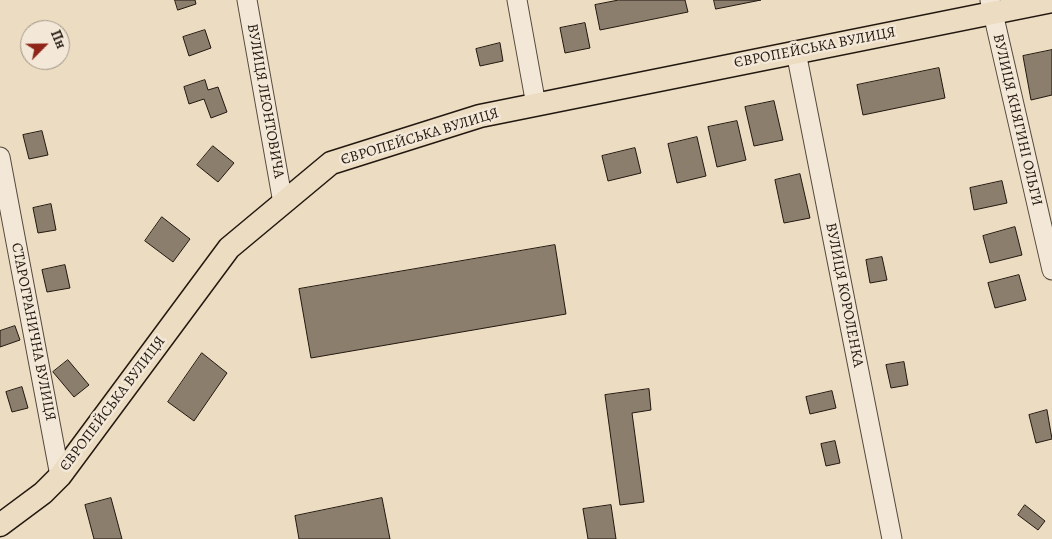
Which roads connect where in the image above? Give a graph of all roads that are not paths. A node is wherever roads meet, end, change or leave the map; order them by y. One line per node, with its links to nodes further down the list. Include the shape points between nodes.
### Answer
1 (247, 0): 8 (street, ВУЛИЦЯ ЛЕОНТОВИЧА)
2 (517, 0): 6 (street)
3 (1052, 2): 4 (main road, ЄВРОПЕЙСЬКА ВУЛИЦЯ)
4 (991, 6): 5 (main road, ЄВРОПЕЙСЬКА ВУЛИЦЯ); 9 (street, ВУЛИЦЯ КНЯГИНІ ОЛЬГИ)
5 (796, 52): 6 (main road, ЄВРОПЕЙСЬКА ВУЛИЦЯ); 12 (street, ВУЛИЦЯ КОРОЛЕНКА)
6 (536, 106): 8 (main road, ЄВРОПЕЙСЬКА ВУЛИЦЯ, via 480,116 331,163)
7 (0, 158): 10 (street, СТАРОГРАНИЧНА ВУЛИЦЯ)
8 (284, 203): 10 (main road, ЄВРОПЕЙСЬКА ВУЛИЦЯ, via 229,248)
9 (1052, 270)
10 (60, 476): 11 (main road, ЄВРОПЕЙСЬКА ВУЛИЦЯ)
11 (0, 525)
12 (892, 539)

